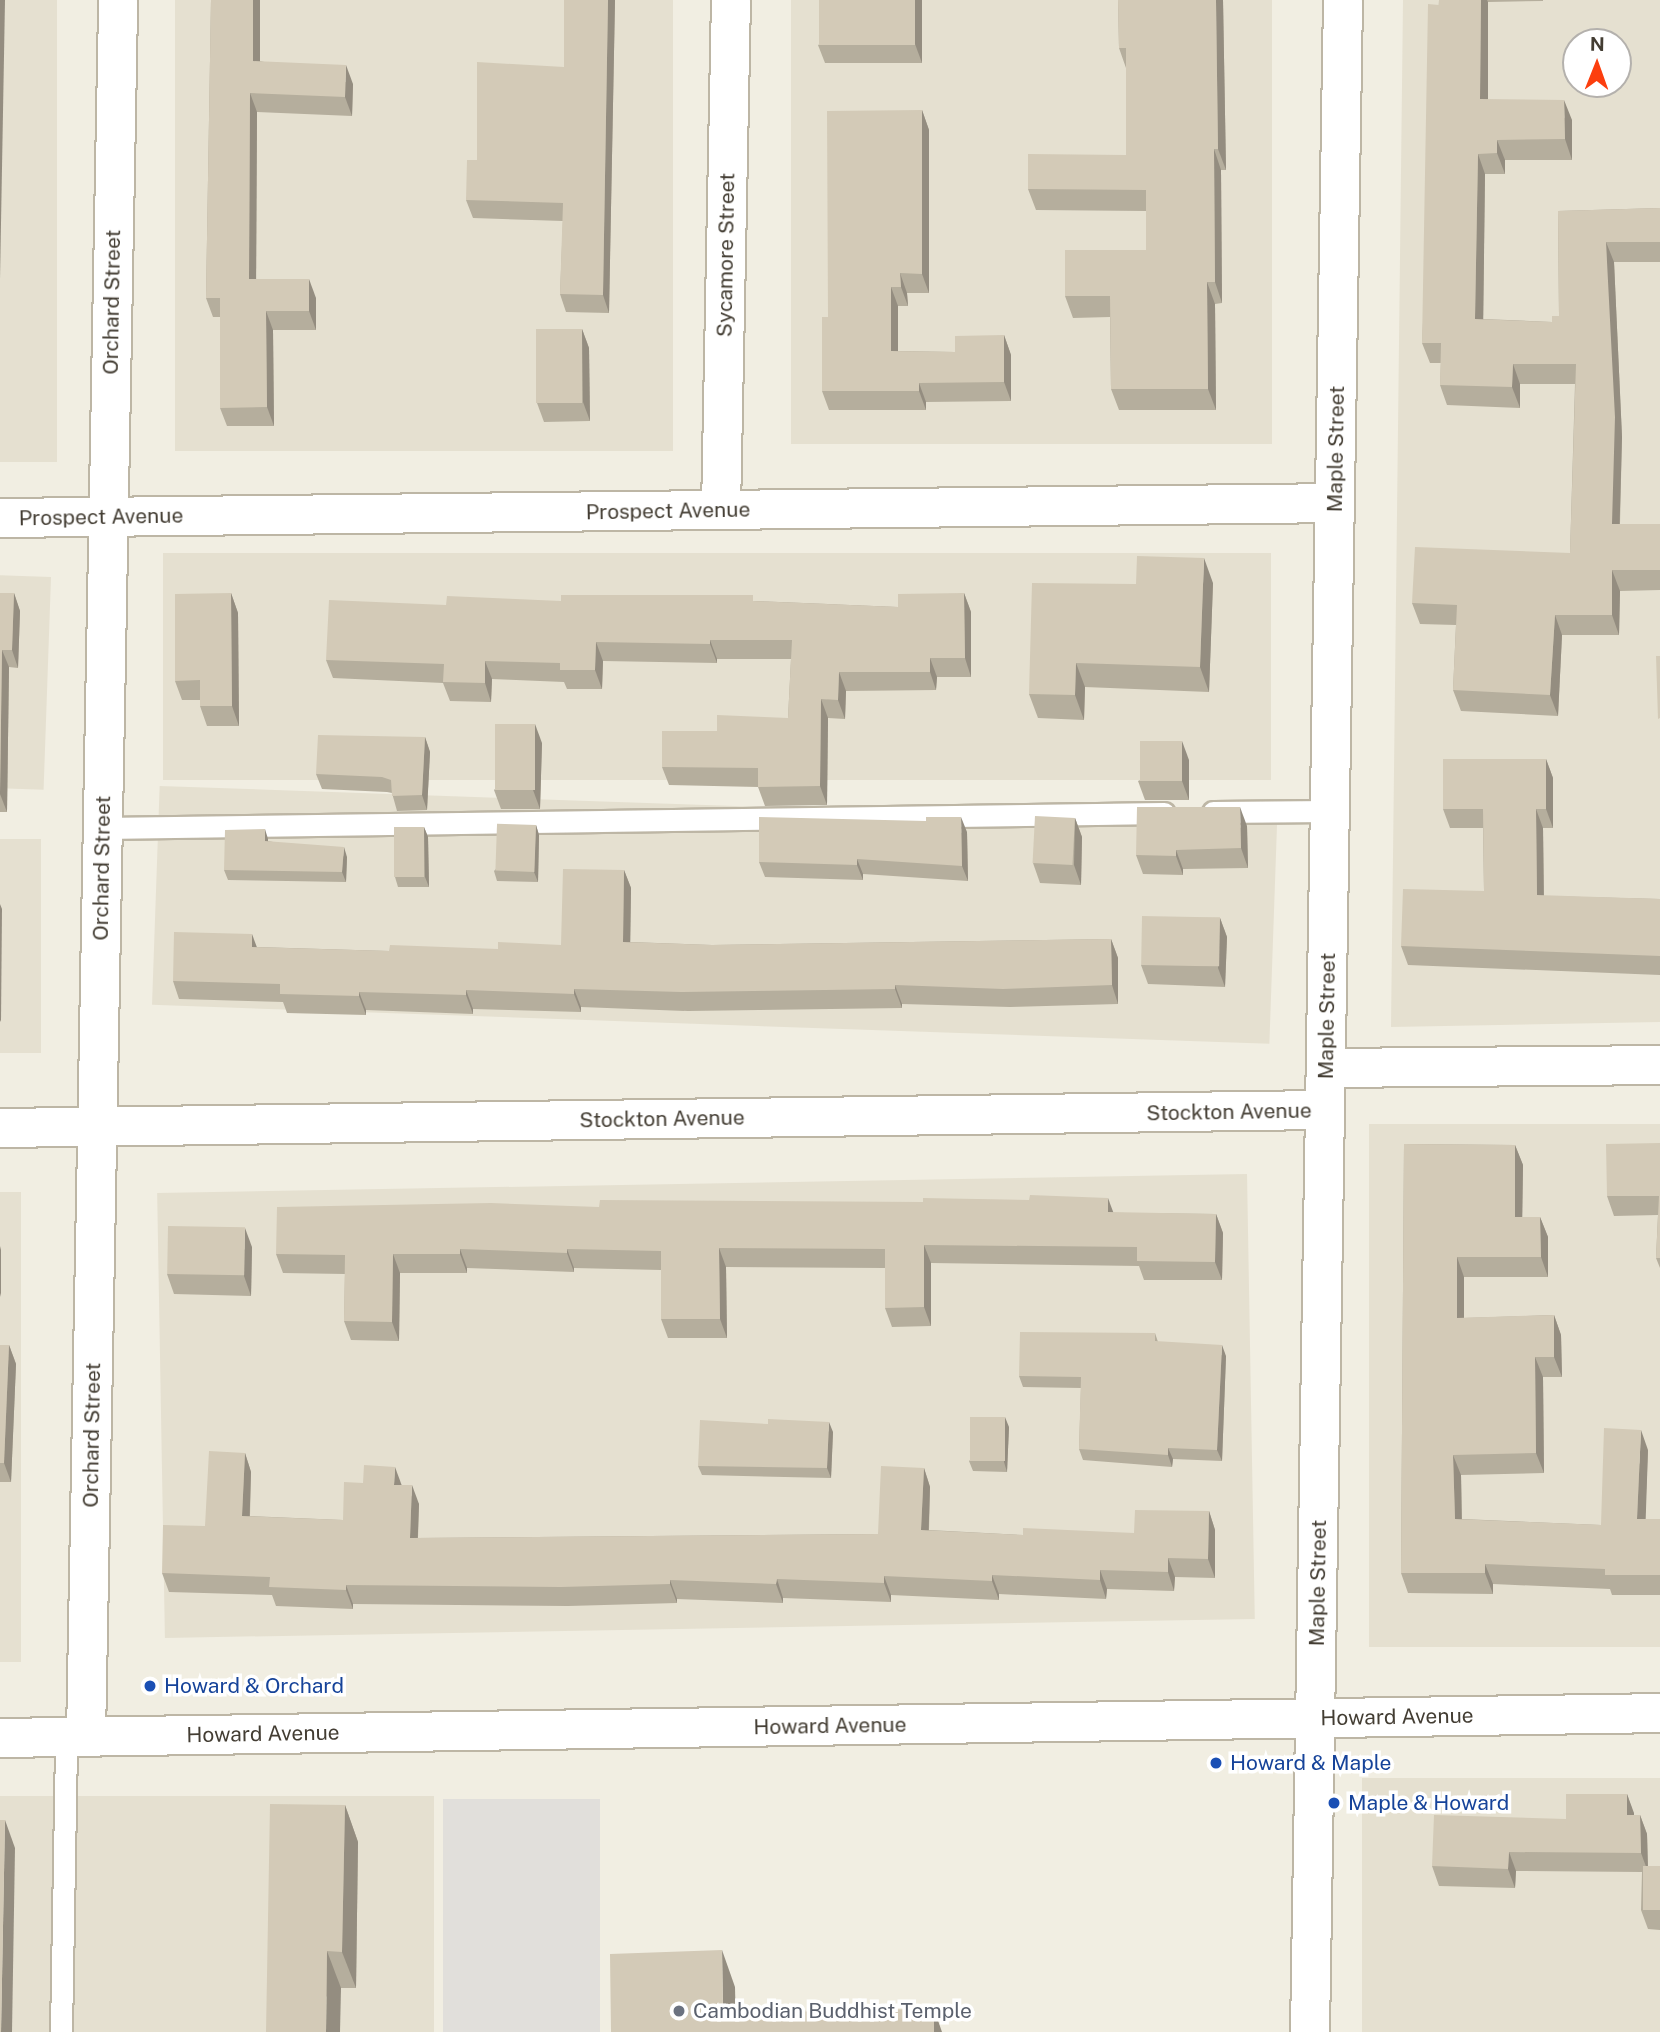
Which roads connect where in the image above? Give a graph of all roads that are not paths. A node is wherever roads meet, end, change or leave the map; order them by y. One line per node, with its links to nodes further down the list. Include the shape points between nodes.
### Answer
1 (118, 0): 6 (street, Orchard Street)
2 (731, 0): 5 (street, Sycamore Street)
3 (1343, 0): 4 (street, Maple Street)
4 (1335, 503): 5 (street, Prospect Avenue); 8 (street, Maple Street)
5 (721, 510): 6 (street, Prospect Avenue)
6 (108, 517): 7 (street, Prospect Avenue); 9 (street, Orchard Street)
7 (0, 518)
8 (1330, 811): 9 (lane); 11 (street, Maple Street)
9 (103, 828): 13 (street, Orchard Street)
10 (1660, 1065): 11 (street)
11 (1326, 1068): 12 (street, Maple Street)
12 (1325, 1110): 13 (street, Stockton Avenue); 16 (street, Maple Street)
13 (97, 1127): 14 (street, Stockton Avenue); 17 (street, Orchard Street)
14 (0, 1128)
15 (1660, 1713): 16 (street, Howard Avenue)
16 (1315, 1719): 17 (street, Howard Avenue); 20 (street, Maple Street)
17 (76, 1737): 18 (street, Howard Avenue); 19 (lane)
18 (0, 1738)
19 (61, 2032)
20 (1310, 2032)

